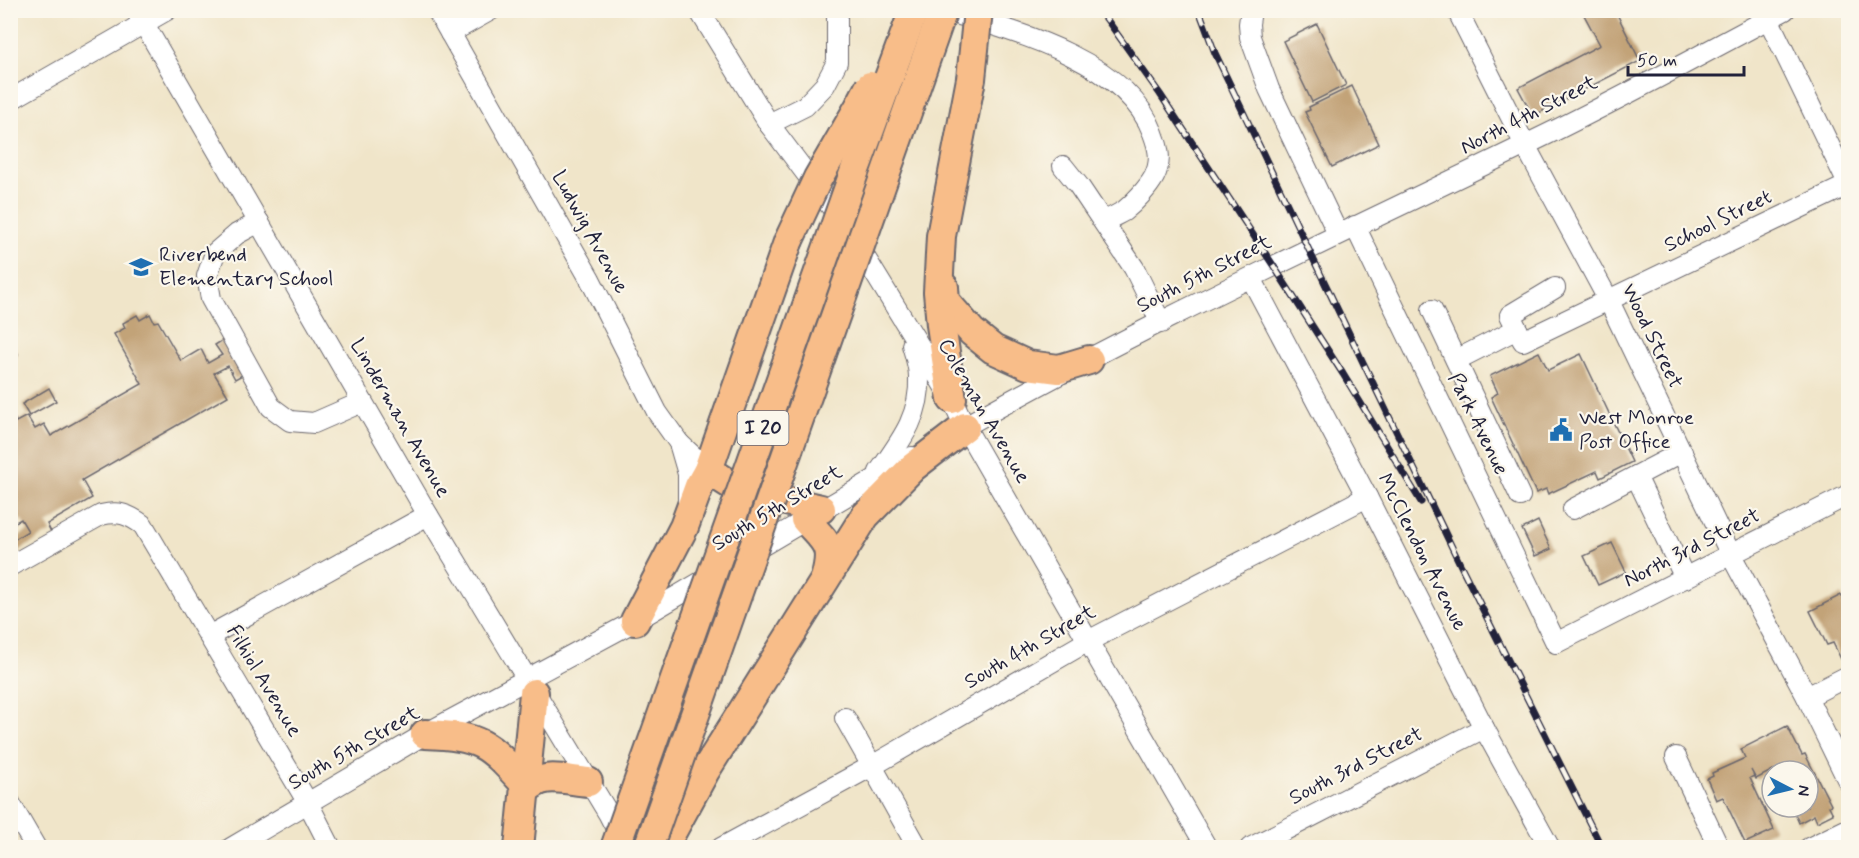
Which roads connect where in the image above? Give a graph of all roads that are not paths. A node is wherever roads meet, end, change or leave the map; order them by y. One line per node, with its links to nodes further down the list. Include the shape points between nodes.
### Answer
1 (167, 10): 13 (street)
2 (437, 10): 14 (street, Ludwig Avenue)
3 (491, 10): 14 (street)
4 (699, 10): 16 (street, Coleman Avenue)
5 (837, 10): 16 (street, via 837,63 825,85 804,106)
6 (905, 10): 38 (highway, bridge, via 788,242)
7 (914, 10): 74 (highway, I 20, bridge)
8 (943, 10): 21 (street, via 1056,48 1112,80 1132,98 1150,124 1160,163 1144,190 1124,210); 76 (highway, I 20, bridge)
9 (978, 10): 23 (highway, bridge, via 971,79)
10 (1251, 10): 22 (street, Park Avenue, via 1250,37 1269,89)
11 (1457, 10): 17 (street, Wood Street)
12 (1772, 14): 17 (street, North 4th Street); 19 (street)
13 (139, 17): 15 (street); 20 (street, Linderman Avenue)
14 (450, 33): 36 (street, Ludwig Avenue, via 590,279 657,412)
15 (10, 100)
16 (769, 124): 29 (street, Coleman Avenue, via 847,228)
17 (1525, 145): 22 (street, North 4th Street); 26 (street, Wood Street)
18 (1063, 166): 21 (street)
19 (1848, 184): 26 (street, School Street)
20 (259, 222): 34 (street, Linderman Avenue); 34 (street, via 215,253 207,276 211,299 270,406 290,421 314,423)
21 (1104, 222): 28 (street, via 1134,268)
22 (1347, 230): 24 (street, South 5th Street); 55 (street, Park Avenue)
23 (941, 236): 31 (highway, via 945,301 972,332 993,349 1028,365 1059,369); 33 (highway, via 938,292)
24 (1251, 278): 28 (street, South 5th Street); 43 (street, McClendon Avenue)
25 (1556, 288): 30 (street, via 1510,315)
26 (1609, 301): 30 (street, School Street, via 1523,341); 37 (street, Wood Street)
27 (1432, 310): 32 (street)
28 (1161, 323): 31 (street, South 5th Street)
29 (908, 327): 33 (street, Coleman Avenue); 40 (street, via 919,375 916,405 906,435)
30 (1517, 329): 32 (street)
31 (1089, 360): 35 (street, South 5th Street)
32 (1456, 360): 42 (street)
33 (952, 399): 35 (street, Coleman Avenue)
34 (362, 402): 47 (street, Linderman Avenue)
35 (965, 426): 40 (street, South 5th Street); 51 (highway, via 913,467 866,516); 54 (street, Coleman Avenue)
36 (679, 443): 38 (street, Ludwig Avenue); 45 (street, via 688,474)
37 (1682, 452): 39 (street); 48 (street, Wood Street)
38 (708, 470): 45 (highway); 46 (highway, via 741,491)
39 (1636, 476): 44 (street); 50 (street)
40 (874, 478): 46 (street, South 5th Street)
41 (1848, 495): 48 (street, North 3rd Street)
42 (1520, 496)
43 (1367, 497): 54 (street, South 4th Street); 60 (street, McClendon Avenue)
44 (1573, 509)
45 (689, 514): 52 (highway)
46 (813, 514): 51 (highway, via 828,549); 52 (street, South 5th Street)
47 (428, 515): 53 (street); 57 (street, Linderman Avenue)
48 (1731, 555): 50 (street, North 3rd Street); 58 (street, Wood Street)
49 (10, 566): 53 (street, Filhiol Avenue, via 101,515 129,515 143,525)
50 (1685, 578): 55 (street, North 3rd Street)
51 (825, 579): 77 (highway, via 705,771)
52 (636, 621): 57 (street, South 5th Street)
53 (209, 636): 68 (street, Filhiol Avenue)
54 (1088, 641): 63 (street, South 4th Street); 80 (street, Coleman Avenue)
55 (1556, 643)
56 (1848, 676): 58 (street)
57 (530, 686): 61 (street, South 5th Street); 65 (street, Linderman Avenue); 66 (highway)
58 (1807, 697): 64 (street, Wood Street)
59 (844, 718): 63 (street)
60 (1485, 728): 81 (street, South 3rd Street); 82 (street, McClendon Avenue)
61 (425, 734): 66 (highway, via 463,736 485,745); 68 (street, South 5th Street)
62 (1676, 757): 83 (street)
63 (872, 766): 78 (street, South 4th Street); 79 (street)
64 (1848, 781)
65 (588, 782): 66 (highway, via 544,778); 75 (street, Linderman Avenue)
66 (525, 788): 73 (highway)
67 (10, 803): 70 (street)
68 (308, 803): 71 (street, South 5th Street); 72 (street, Filhiol Avenue)
69 (1848, 830): 84 (street)
70 (36, 848)
71 (231, 848)
72 (331, 848)
73 (519, 848)
74 (615, 848)
75 (626, 848)
76 (648, 848)
77 (663, 848)
78 (721, 848)
79 (918, 848)
80 (1207, 848)
81 (1250, 848)
82 (1550, 848)
83 (1719, 848)
84 (1809, 848)

